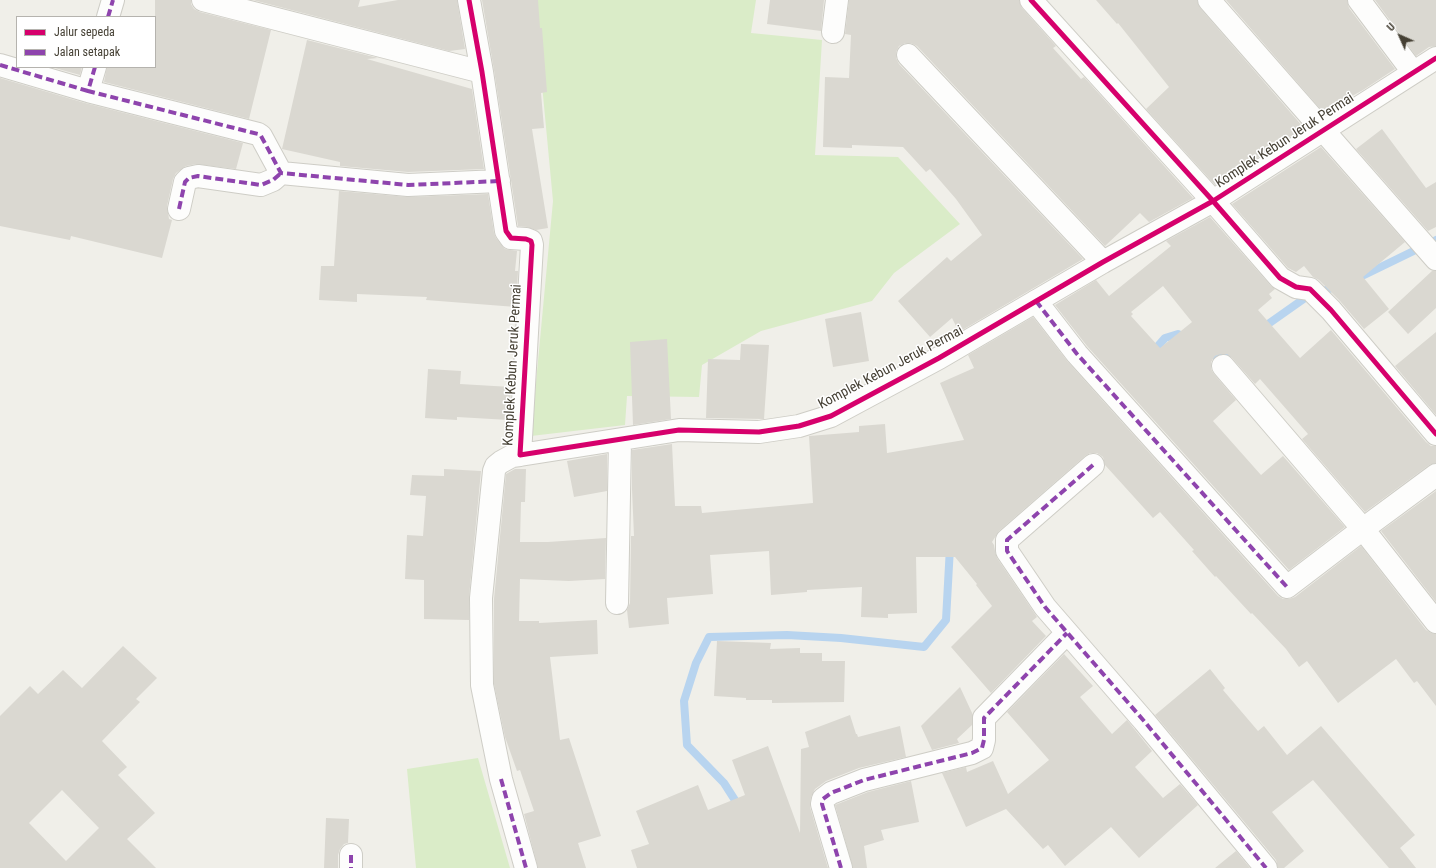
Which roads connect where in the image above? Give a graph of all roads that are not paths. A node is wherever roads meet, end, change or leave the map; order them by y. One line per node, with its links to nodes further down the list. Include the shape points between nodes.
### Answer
1 (112, 0): 8 (street)
2 (203, 0): 14 (street)
3 (468, 0): 14 (street, Komplek Kebun Jeruk Permai)
4 (837, 0): 9 (street)
5 (1031, 0): 20 (street)
6 (1209, 0): 17 (street)
7 (1359, 0): 15 (street)
8 (108, 16)
9 (833, 32)
10 (908, 55): 23 (street)
11 (1436, 58): 15 (street, Komplek Kebun Jeruk Permai)
12 (0, 65): 16 (street)
13 (95, 68): 16 (street)
14 (482, 72): 19 (street, Komplek Kebun Jeruk Permai)
15 (1413, 72): 17 (street, Komplek Kebun Jeruk Permai)
16 (88, 91): 18 (street, via 258,134)
17 (1324, 131): 20 (street, Komplek Kebun Jeruk Permai); 22 (street)
18 (281, 173): 19 (street, via 408,185); 21 (street, via 261,185 198,176 189,178 185,182)
19 (499, 181): 28 (street, Komplek Kebun Jeruk Permai, via 506,231 512,238 526,239 531,241 532,245)
20 (1213, 201): 23 (street, Komplek Kebun Jeruk Permai); 26 (street, via 1280,278 1296,287 1314,292)
21 (179, 209)
22 (1436, 259)
23 (1103, 262): 24 (street, Komplek Kebun Jeruk Permai)
24 (1036, 301): 27 (street, Komplek Kebun Jeruk Permai, via 831,416 799,426 759,432 679,430); 31 (street, via 1076,354 1287,588)
25 (1224, 366): 31 (street)
26 (1436, 434)
27 (620, 440): 28 (street, Komplek Kebun Jeruk Permai); 32 (street)
28 (520, 456): 35 (street, via 512,456 501,462 494,471 481,598 482,685 501,779)
29 (1093, 465): 34 (street, via 1007,540 1007,551 1045,607)
30 (1436, 475): 31 (street)
31 (1363, 528): 33 (street)
32 (617, 602)
33 (1436, 622)
34 (1067, 633): 36 (street, via 984,718 982,748 972,753 864,780 830,792 823,799 822,804); 37 (street)
35 (526, 868)
36 (841, 868)
37 (1266, 868)

